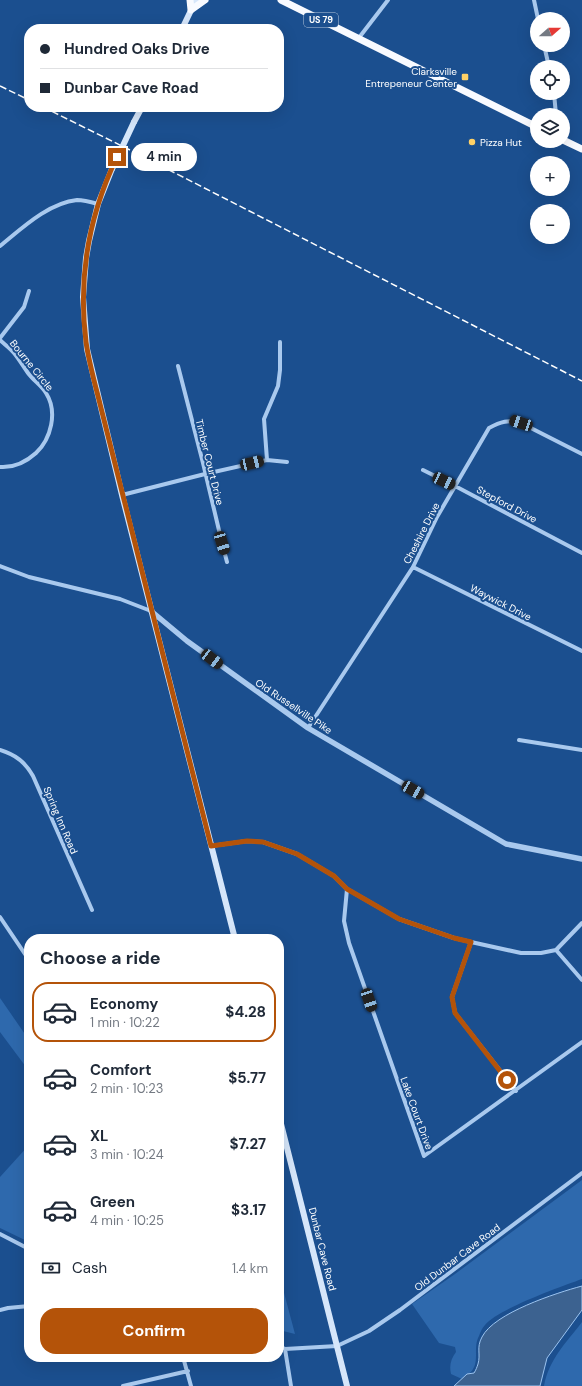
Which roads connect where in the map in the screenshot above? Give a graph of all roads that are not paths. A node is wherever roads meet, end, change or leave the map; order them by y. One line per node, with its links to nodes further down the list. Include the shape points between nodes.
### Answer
1 (190, 0): 7 (highway)
2 (196, 0): 7 (main road)
3 (205, 0): 7 (highway)
4 (281, 0): 10 (highway, US 79)
5 (388, 0): 10 (street)
6 (534, 0): 8 (street)
7 (191, 10): 9 (main road)
8 (537, 12)
9 (184, 24)
10 (358, 39): 12 (highway, US 79)
11 (139, 112): 15 (main road, bridge)
12 (530, 124)
13 (570, 143): 14 (highway)
14 (582, 149)
15 (98, 204): 16 (street, via 78,200 62,203 31,221); 28 (main road, via 86,258 84,317 90,364)
16 (0, 246)
17 (29, 291): 18 (street, via 24,307)
18 (0, 339): 24 (street, Bourne Circle, via 14,352 46,394 52,421 42,447 28,460)
19 (280, 342): 22 (street, via 278,386 264,419)
20 (178, 366): 26 (street, Timber Court Drive)
21 (582, 454): 27 (street, Cheshire Drive, via 521,423 499,422 489,428)
22 (267, 460): 23 (street); 26 (street)
23 (287, 462)
24 (0, 467)
25 (423, 470): 27 (street, Stepford Drive)
26 (205, 474): 28 (street); 30 (street, Timber Court Drive)
27 (455, 486): 29 (street, Stepford Drive); 32 (street, Cheshire Drive)
28 (122, 495): 33 (main road)
29 (582, 553)
30 (227, 562)
31 (0, 566): 33 (street, Old Russellville Pike, via 29,577 120,599)
32 (413, 567): 34 (street, Waywick Drive); 35 (street, Cheshire Drive)
33 (151, 611): 35 (street, Old Russellville Pike, via 187,642); 39 (main road)
34 (582, 652)
35 (308, 728): 40 (street, Old Russellville Pike, via 506,844)
36 (519, 740): 38 (street)
37 (0, 750): 42 (street, Spring Inn Road, via 19,758 33,776)
38 (582, 750)
39 (211, 846): 41 (street, via 247,841 263,842 310,861 334,876); 45 (main road)
40 (582, 858)
41 (347, 889): 46 (street, via 399,919); 51 (street, Lake Court Drive, via 344,921 348,943 424,1156)
42 (92, 910)
43 (0, 917): 48 (street)
44 (582, 923): 47 (street)
45 (234, 934)
46 (471, 942): 47 (street, via 521,953); 51 (street, via 452,997 455,1013)
47 (556, 950): 49 (street)
48 (24, 953)
49 (582, 980)
50 (582, 1042): 51 (street, Lake Court Drive)
51 (516, 1090)
52 (284, 1136): 58 (main road, Dunbar Cave Road)
53 (582, 1174): 58 (street, Old Dunbar Cave Road, via 400,1310 369,1331)
54 (0, 1234): 55 (street)
55 (24, 1246)
56 (24, 1306): 57 (street)
57 (0, 1310)
58 (337, 1346): 59 (street); 65 (main road, Dunbar Cave Road)
59 (285, 1349): 64 (street)
60 (185, 1362): 61 (street)
61 (188, 1371): 62 (street); 63 (street)
62 (123, 1386)
63 (191, 1386)
64 (291, 1386)
65 (347, 1386)

